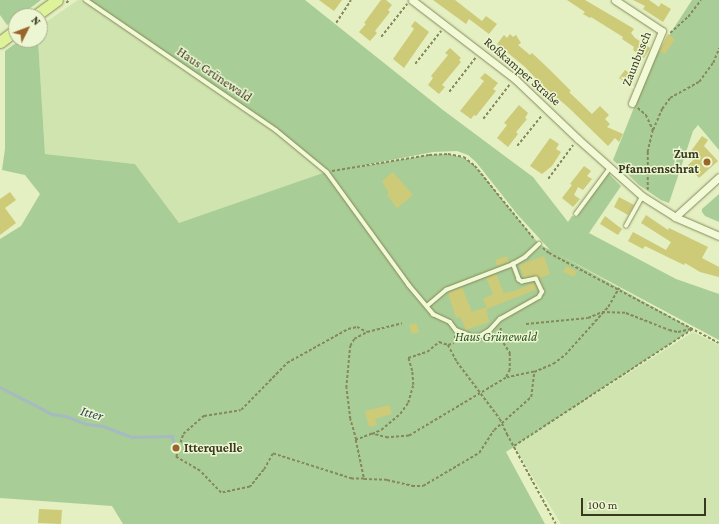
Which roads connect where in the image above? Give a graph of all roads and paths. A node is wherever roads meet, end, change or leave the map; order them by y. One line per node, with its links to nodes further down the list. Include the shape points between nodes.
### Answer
1 (57, 0): 7 (main road)
2 (86, 0): 24 (lane, Haus Grünewald, via 276,130)
3 (351, 0): 8 (path)
4 (411, 0): 9 (street, Roßkamper Straße); 11 (path)
5 (615, 0): 10 (street, Zaunbusch)
6 (701, 0): 10 (path, via 688,17 670,33)
7 (46, 8)
8 (336, 23)
9 (446, 25): 13 (street, Roßkamper Straße); 14 (path)
10 (662, 31): 17 (street, Zaunbusch)
11 (381, 37)
12 (719, 48): 20 (path, via 713,63 699,82 670,98)
13 (481, 51): 15 (street, Roßkamper Straße); 16 (path)
14 (415, 64)
15 (515, 79): 18 (street, Roßkamper Straße); 19 (path)
16 (449, 92)
17 (632, 103): 20 (path, via 646,115)
18 (546, 109): 21 (street, Roßkamper Straße); 22 (path)
19 (483, 119)
20 (653, 130): 27 (path, via 648,152)
21 (578, 138): 23 (street, Roßkamper Straße); 26 (path)
22 (517, 146)
23 (610, 168): 27 (street, Roßkamper Straße); 28 (lane)
24 (326, 172): 32 (path, via 429,155 448,154 464,158 475,166); 35 (lane, Haus Grünewald)
25 (719, 178): 29 (street)
26 (548, 179)
27 (645, 197): 29 (street, Roßkamper Straße); 30 (lane)
28 (576, 214)
29 (676, 217): 31 (street, Roßkamper Straße)
30 (626, 226)
31 (719, 236)
32 (539, 244): 33 (lane); 34 (path, via 549,253)
33 (514, 264): 35 (lane, via 446,290); 37 (lane, via 519,280 522,282 536,279 542,292 539,297)
34 (619, 288): 36 (path, via 608,307); 40 (path)
35 (427, 306): 41 (lane, Haus Grünewald, via 433,314 450,322)
36 (602, 312): 39 (path, via 588,318); 40 (path, via 626,314 678,332); 45 (path, via 566,355)
37 (500, 319): 41 (lane, via 480,336); 46 (path, via 501,339 510,353 510,370)
38 (402, 323): 42 (path)
39 (526, 324)
40 (693, 329): 43 (path); 51 (path)
41 (456, 330): 44 (path, via 454,343)
42 (367, 332): 50 (path, via 354,339 350,346 346,388); 52 (path, via 357,327 348,329 287,363 241,410 204,416 183,434 176,458 200,471 220,494 250,487 273,454 352,479)
43 (719, 343)
44 (448, 345): 47 (path, via 457,362); 49 (path, via 439,342 427,352 408,358 413,385 408,403 400,414)
45 (534, 372): 46 (path); 48 (path, via 531,397)
46 (506, 378): 47 (path)
47 (482, 394): 48 (path); 49 (path, via 460,404 409,436 388,438)
48 (502, 423): 51 (path); 52 (path, via 494,430 479,453 423,486 387,480)
49 (372, 434): 50 (path)
50 (356, 440): 52 (path)
51 (514, 446): 53 (path)
52 (364, 480)
53 (556, 524)

